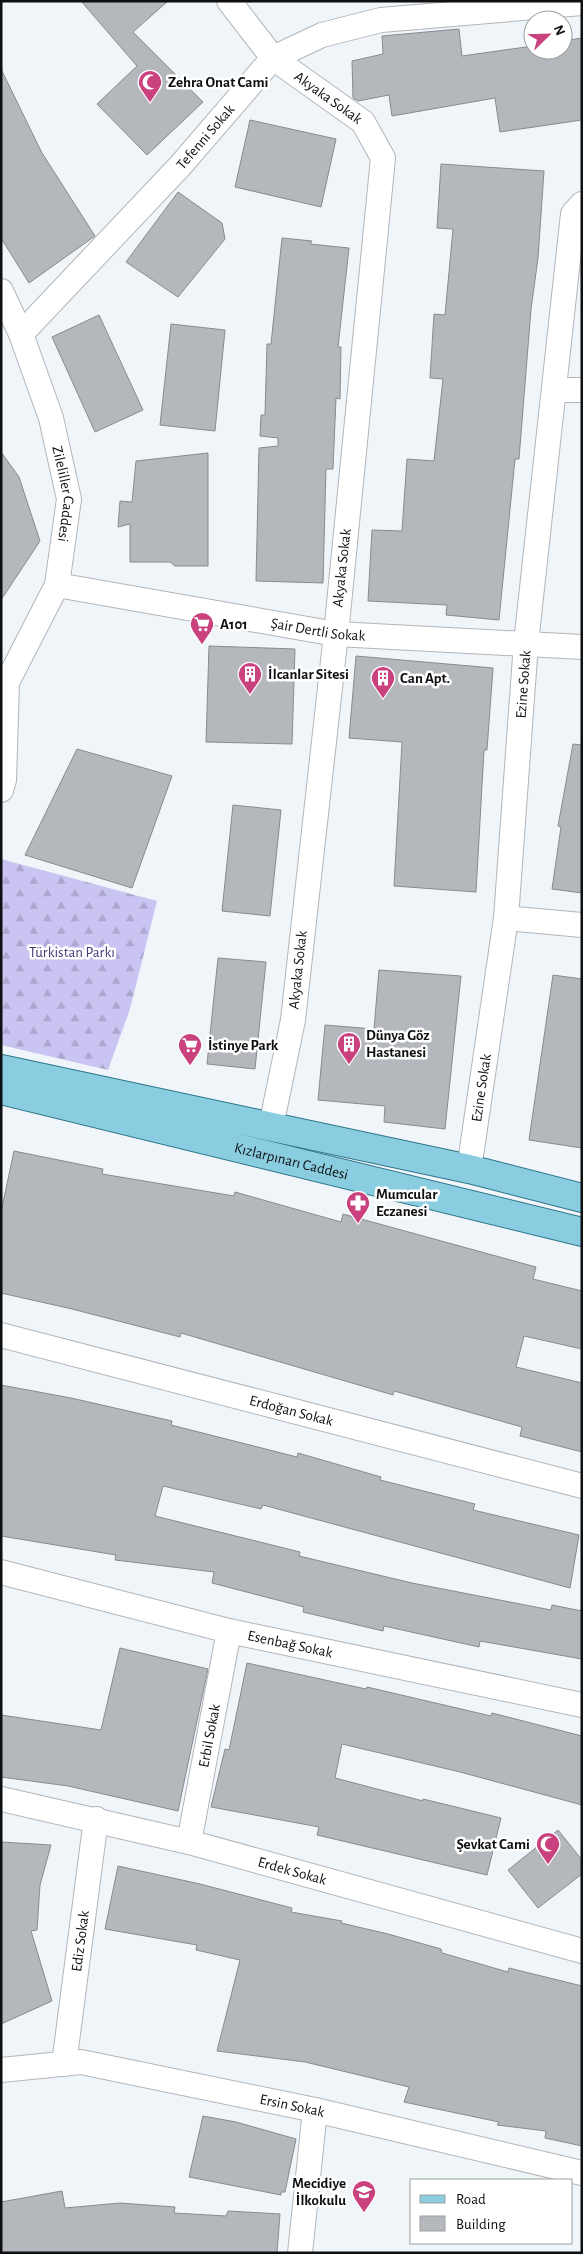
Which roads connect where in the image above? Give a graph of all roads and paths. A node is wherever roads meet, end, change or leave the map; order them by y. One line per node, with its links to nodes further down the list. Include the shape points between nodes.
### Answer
1 (229, 1): 3 (street, Akyaka Sokak)
2 (582, 3): 3 (street, Tefenni Sokak, via 381,20 322,35)
3 (273, 58): 6 (street, Tefenni Sokak, via 180,166); 10 (street, Akyaka Sokak, via 363,122 383,158)
4 (582, 204): 7 (street, Ezine Sokak, via 573,214)
5 (1, 291): 6 (street, Zileliller Caddesi)
6 (22, 334): 9 (street, Zileliller Caddesi, via 51,418 69,500)
7 (554, 390): 8 (street); 11 (street, Ezine Sokak)
8 (582, 390)
9 (57, 585): 10 (street, Şair Dertli Sokak); 13 (street, Zileliller Caddesi)
10 (336, 634): 11 (street, Şair Dertli Sokak); 19 (street, Akyaka Sokak, via 293,1020)
11 (526, 644): 12 (street, Şair Dertli Sokak); 15 (street, Ezine Sokak)
12 (582, 647)
13 (4, 688): 14 (street, via 4,780)
14 (1, 790)
15 (506, 918): 16 (street); 20 (street, Ezine Sokak)
16 (582, 925)
17 (1, 1069): 19 (main road, Kızlarpınarı Caddesi)
18 (1, 1090): 22 (main road, Kızlarpınarı Caddesi)
19 (270, 1126): 20 (main road, Kızlarpınarı Caddesi)
20 (469, 1169): 21 (main road, Kızlarpınarı Caddesi)
21 (582, 1198)
22 (582, 1232)
23 (1, 1335): 24 (street, Erdoğan Sokak)
24 (582, 1486)
25 (1, 1572): 26 (street, Esenbağ Sokak)
26 (229, 1631): 27 (street, Esenbağ Sokak); 30 (street, Erbil Sokak)
27 (582, 1705)
28 (1, 1800): 29 (street, Erdek Sokak)
29 (96, 1819): 30 (street, Erdek Sokak); 32 (street, Ediz Sokak)
30 (189, 1842): 31 (street, Erdek Sokak)
31 (582, 1951)
32 (64, 2064): 33 (street, Ersin Sokak); 34 (street, Ersin Sokak, via 81,2062)
33 (1, 2070)
34 (315, 2110): 35 (street, Ersin Sokak); 36 (street)
35 (582, 2173)
36 (300, 2253)

